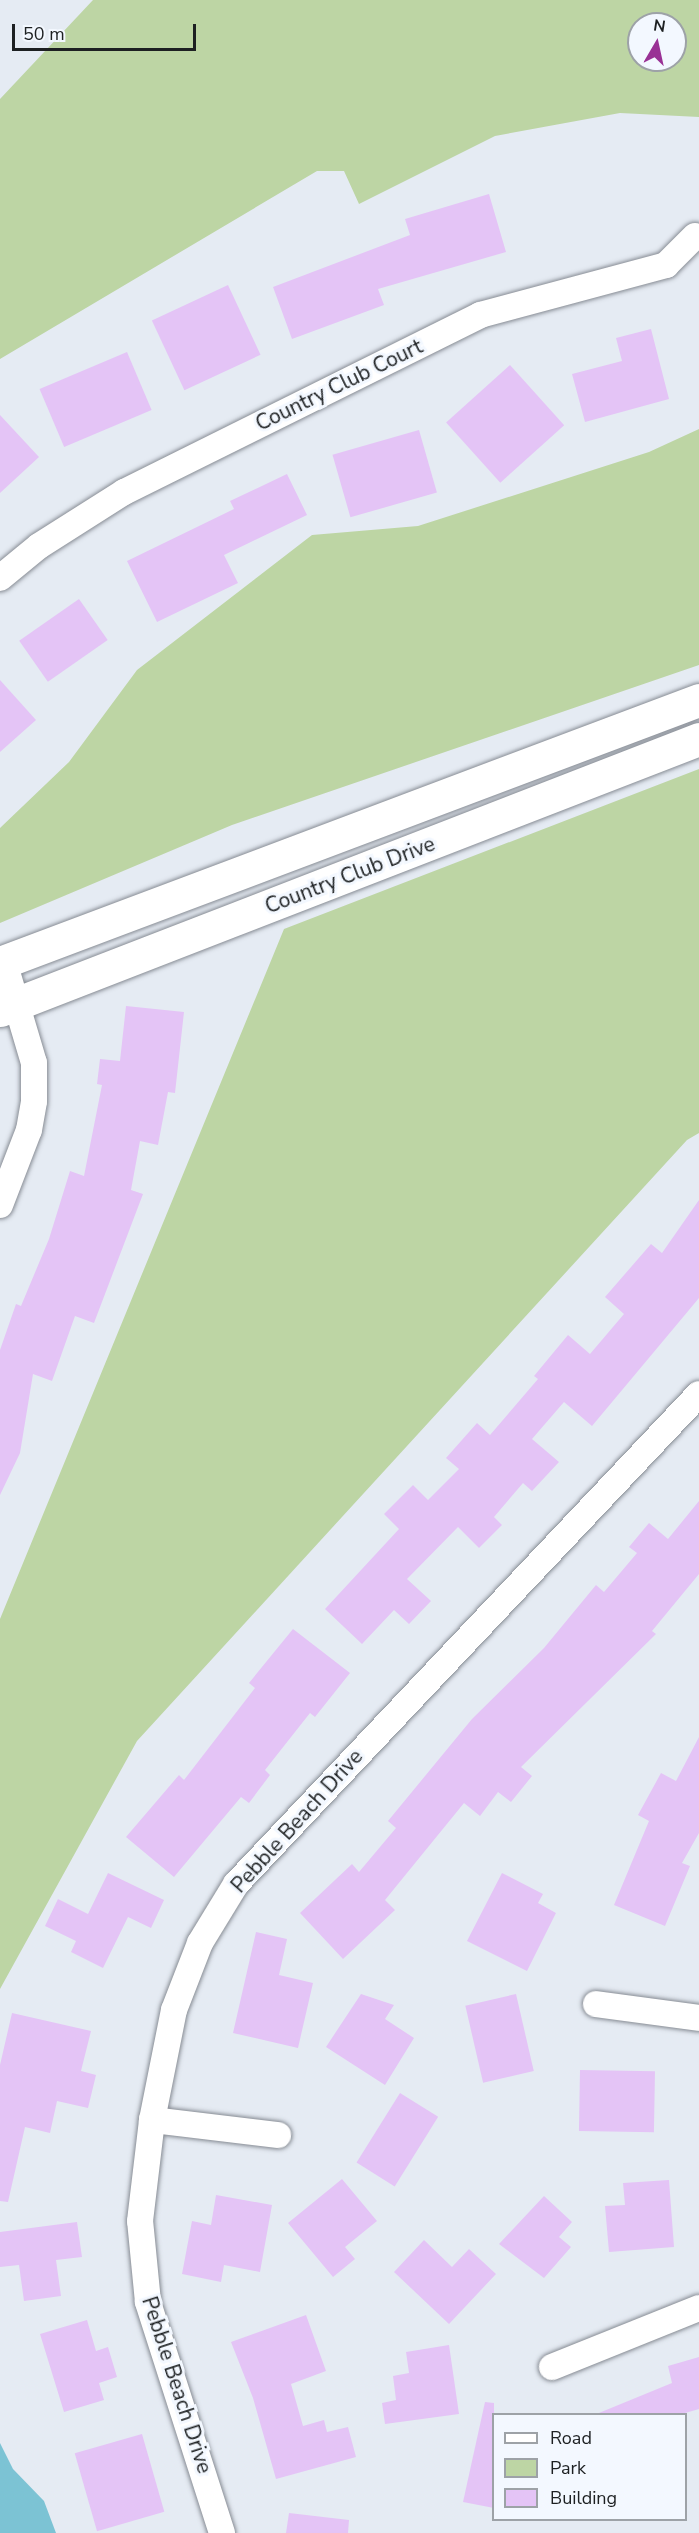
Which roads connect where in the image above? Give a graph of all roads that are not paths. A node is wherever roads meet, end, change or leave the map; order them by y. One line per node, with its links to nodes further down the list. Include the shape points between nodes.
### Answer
1 (695, 236): 2 (street, Country Club Court, via 666,265 470,321 124,492 39,546)
2 (0, 578)
3 (699, 700): 5 (main road, Country Club Drive)
4 (699, 739): 6 (main road, Country Club Drive)
5 (2, 963): 6 (street)
6 (9, 1007): 7 (street, via 34,1063 34,1101 29,1130)
7 (0, 1205)
8 (699, 1394): 11 (street, Pebble Beach Drive, via 236,1884 200,1944 174,2010)
9 (596, 2004): 10 (street)
10 (699, 2018)
11 (152, 2120): 12 (street); 15 (street, Pebble Beach Drive, via 140,2221 148,2301)
12 (278, 2135)
13 (699, 2308): 14 (street)
14 (552, 2367)
15 (222, 2533)

